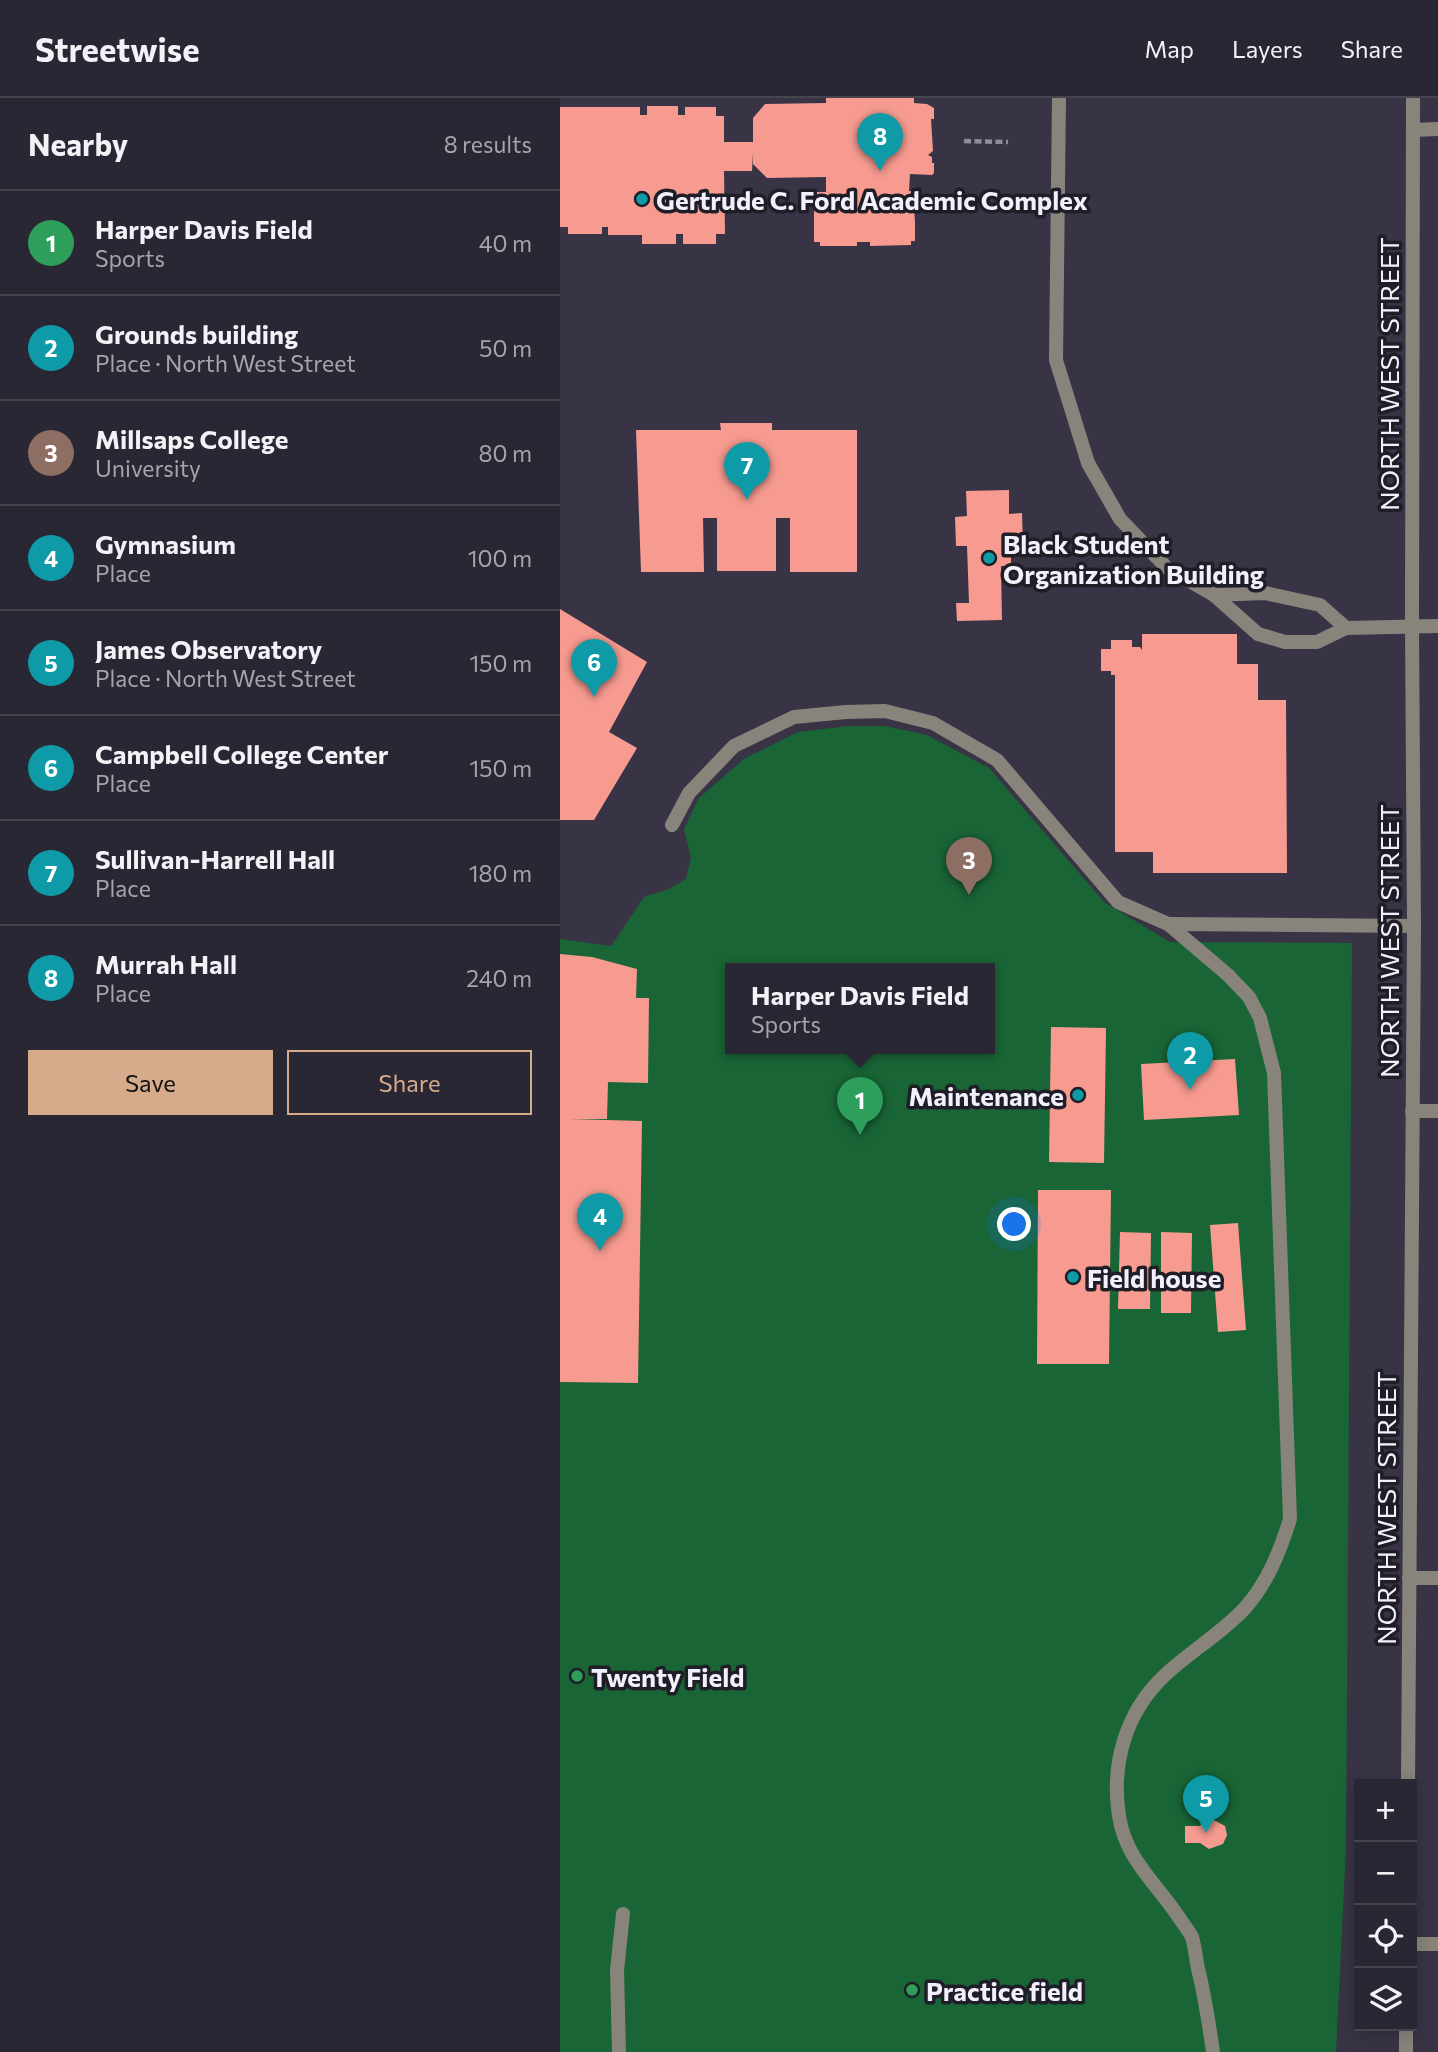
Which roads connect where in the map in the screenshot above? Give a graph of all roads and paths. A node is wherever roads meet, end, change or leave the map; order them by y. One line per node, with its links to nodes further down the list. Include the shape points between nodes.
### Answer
1 (1059, 98): 7 (street, via 1056,359 1071,410 1088,463 1120,519 1167,568)
2 (1413, 98): 3 (street, NORTH WEST STREET)
3 (1413, 130): 4 (street); 8 (street, NORTH WEST STREET)
4 (1438, 130)
5 (964, 141): 6 (path)
6 (1008, 142)
7 (1214, 595): 10 (street, via 1265,593 1320,605); 10 (street, via 1258,634 1285,642 1317,642)
8 (1412, 626): 9 (street); 10 (street); 13 (street, NORTH WEST STREET)
9 (1438, 626)
10 (1346, 628)
11 (672, 825): 12 (street, via 689,793 734,746 794,717 886,712 933,723 998,760 1118,902)
12 (1168, 924): 13 (street); 24 (street, via 1249,997 1260,1018 1275,1073 1290,1519 1280,1552 1244,1608 1163,1677 1142,1702 1125,1733 1116,1784 1124,1841 1191,1937)
13 (1414, 926): 14 (street, NORTH WEST STREET)
14 (1412, 1111): 15 (street); 16 (street, NORTH WEST STREET)
15 (1438, 1111)
16 (1409, 1578): 17 (street); 18 (street, NORTH WEST STREET)
17 (1438, 1578)
18 (1408, 1779)
19 (623, 1914): 23 (street, via 617,1970)
20 (1417, 1944): 21 (street)
21 (1438, 1944)
22 (1406, 2031): 25 (street)
23 (619, 2052)
24 (1213, 2052)
25 (1406, 2052)

